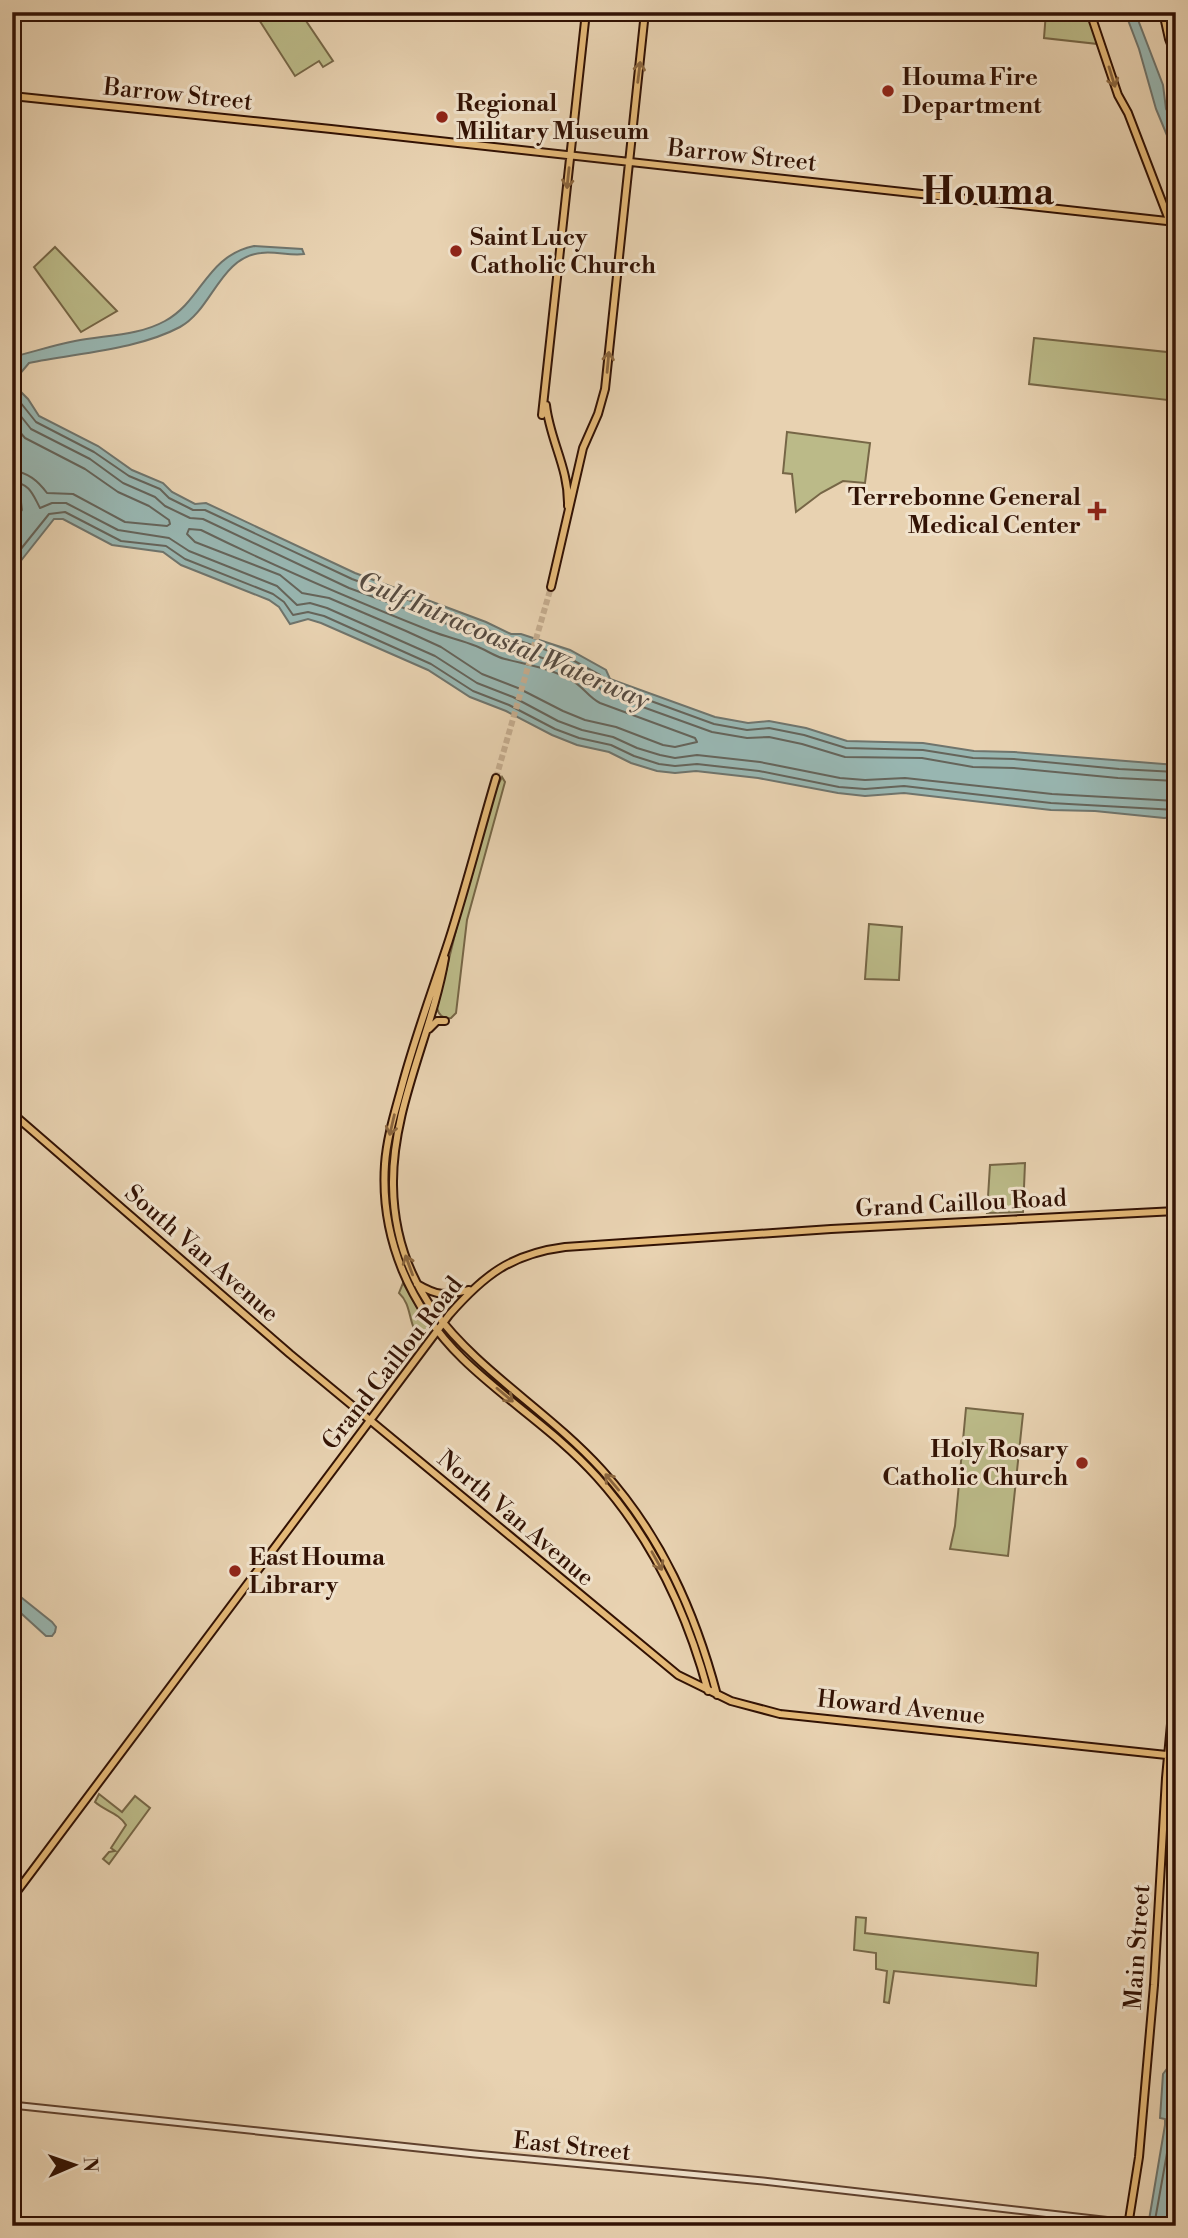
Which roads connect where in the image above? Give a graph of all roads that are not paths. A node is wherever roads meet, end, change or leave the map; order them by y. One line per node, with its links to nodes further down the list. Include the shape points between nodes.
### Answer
1 (586, 12): 7 (main road)
2 (645, 12): 8 (main road, one-way to 2)
3 (1090, 12): 9 (main road, one-way to 9, via 1118,95)
4 (1163, 12): 5 (main road)
5 (1176, 57)
6 (12, 96): 7 (main road, Barrow Street)
7 (570, 156): 8 (main road, Barrow Street); 11 (main road, one-way to 11)
8 (629, 162): 9 (main road, Barrow Street); 13 (main road, one-way to 8, via 583,448 605,389)
9 (1173, 221): 10 (main road)
10 (1176, 238)
11 (545, 391): 12 (main road); 13 (main road, via 567,482)
12 (542, 415)
13 (567, 522): 14 (main road)
14 (551, 587)
15 (496, 778): 16 (main road)
16 (448, 942): 17 (main road); 19 (main road)
17 (434, 1004): 18 (main road); 18 (main road, via 435,1013 445,1021 434,1023)
18 (425, 1035): 20 (main road)
19 (412, 1050): 20 (main road); 21 (main road)
20 (416, 1064): 22 (main road)
21 (408, 1065): 22 (main road); 29 (main road, one-way to 29, via 387,1146 386,1208 404,1276)
22 (411, 1082): 25 (main road, one-way to 22, via 404,1248 393,1184 397,1138)
23 (12, 1113): 30 (main road, South Van Avenue)
24 (1174, 1210): 26 (main road, Grand Caillou Road, via 565,1247 520,1258)
25 (418, 1284): 26 (main road, via 439,1295); 28 (main road)
26 (471, 1290): 28 (main road, Grand Caillou Road)
27 (1176, 1297): 31 (main road)
28 (443, 1324): 29 (main road, Grand Caillou Road); 35 (main road, one-way to 28, via 684,1596 641,1518 580,1448 482,1365)
29 (437, 1331): 30 (main road, Grand Caillou Road); 34 (main road, one-way to 34, via 473,1368 573,1453 635,1526 682,1612)
30 (369, 1419): 32 (main road, North Van Avenue); 38 (main road, Grand Caillou Road)
31 (1176, 1477)
32 (639, 1645): 34 (main road, Howard Avenue)
33 (1176, 1670): 36 (main road, Main Street)
34 (708, 1691): 35 (main road, Howard Avenue)
35 (717, 1695): 36 (main road, Howard Avenue, via 780,1714)
36 (1167, 1755): 37 (main road, Howard Avenue); 40 (main road, Main Street, via 1156,1972 1139,2157)
37 (1176, 1756)
38 (12, 1898)
39 (12, 2105): 40 (street, East Street, via 752,2179)
40 (1128, 2224)

